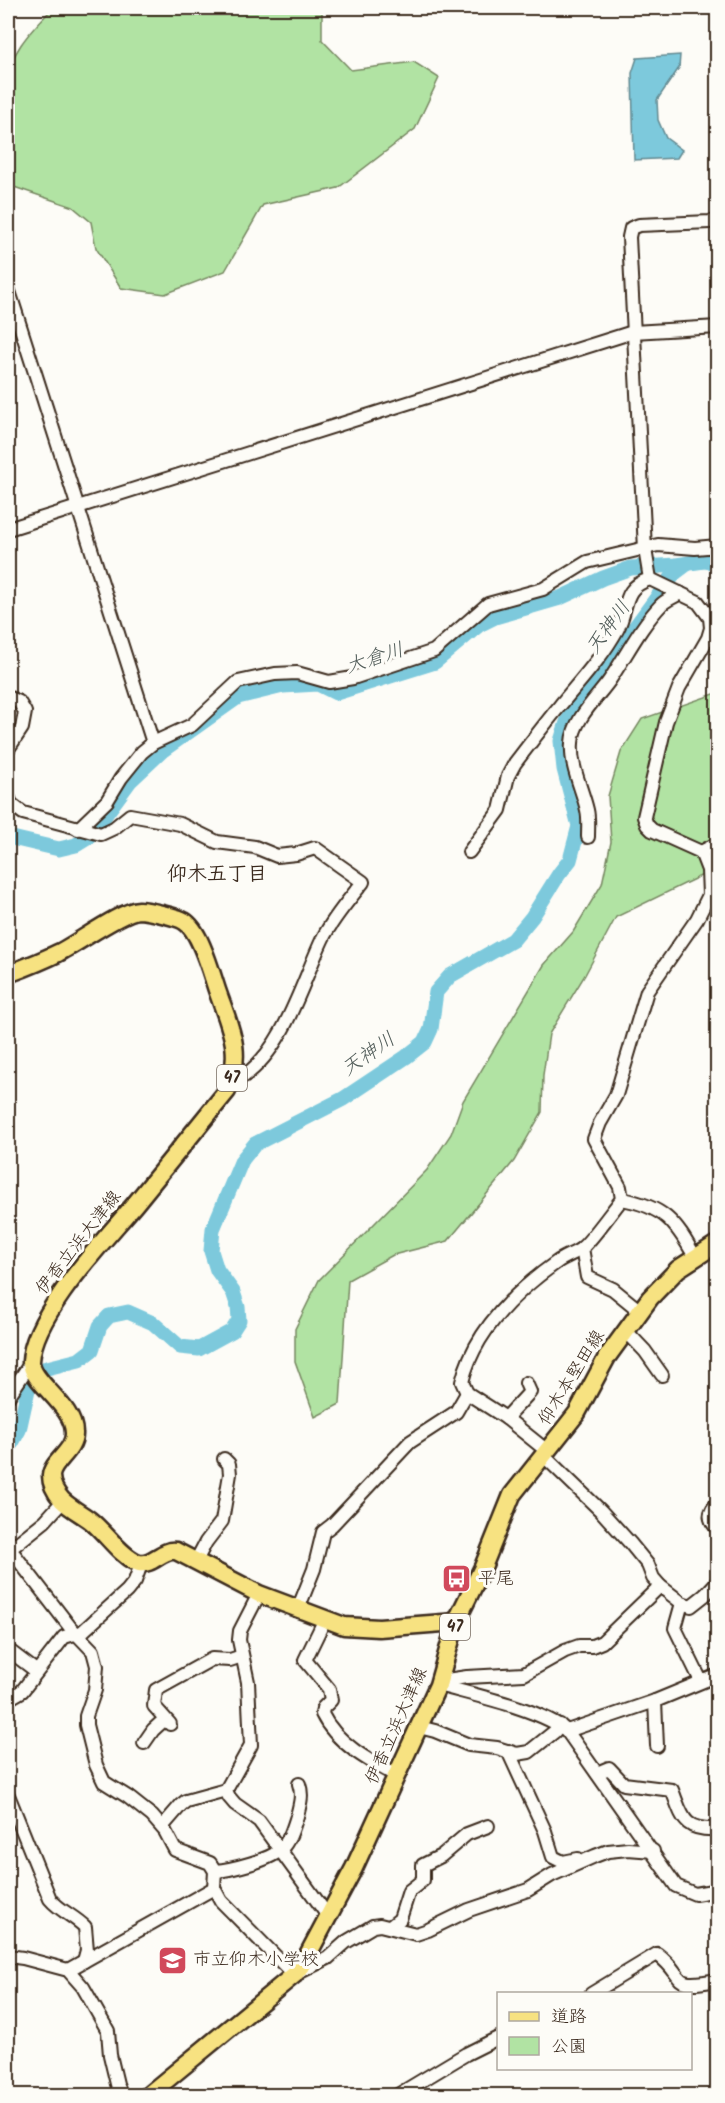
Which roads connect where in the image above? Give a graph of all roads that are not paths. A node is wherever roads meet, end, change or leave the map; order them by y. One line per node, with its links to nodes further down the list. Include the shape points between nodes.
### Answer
1 (717, 219): 4 (street, via 632,228 629,237)
2 (8, 288): 5 (street)
3 (717, 327): 4 (street)
4 (633, 332): 5 (street); 8 (street)
5 (78, 507): 6 (street); 12 (street)
6 (8, 530)
7 (717, 546): 8 (street, via 658,545)
8 (645, 549): 9 (street); 12 (street, via 587,562 543,589 489,604 434,651 353,678 329,682 286,673 238,682 192,725)
9 (650, 578): 10 (street); 18 (street, via 628,593 618,629 514,763 500,810)
10 (676, 592): 16 (street, via 644,627 577,726 572,750 587,811); 19 (street, via 705,609 711,628 666,722 644,817 652,830)
11 (8, 696): 13 (street, via 19,702 25,712 22,728)
12 (153, 743): 15 (street, via 132,762 107,801)
13 (8, 749)
14 (8, 796): 15 (street, via 11,804 23,813)
15 (78, 829): 22 (street, via 101,834 130,815 180,824 217,842 255,847 277,856 315,848 363,882 324,937 300,995 265,1057 244,1076)
16 (588, 837)
17 (717, 843): 19 (street)
18 (469, 852)
19 (701, 852): 20 (street)
20 (713, 898): 23 (street, via 647,991 616,1095 594,1139 620,1187)
21 (8, 974): 22 (main road, 伊香立浜大津線 / 47, via 58,954 126,914 140,910 184,921 203,950 233,1038)
22 (233, 1076): 29 (main road, 伊香立浜大津線 / 47, via 227,1091 55,1303 36,1336)
23 (622, 1199): 25 (street); 26 (street, via 662,1213 679,1228)
24 (717, 1243): 26 (main road, 仰木本堅田線)
25 (582, 1248): 27 (street, via 587,1277 613,1289); 32 (street, via 558,1260 501,1310 464,1374 462,1382)
26 (695, 1257): 27 (main road, 仰木本堅田線, via 678,1269)
27 (640, 1311): 28 (main road, 仰木本堅田線)
28 (626, 1331): 30 (street); 35 (main road, 仰木本堅田線, via 577,1413)
29 (32, 1368): 33 (street); 37 (main road, via 73,1425 72,1444 51,1476)
30 (662, 1376)
31 (526, 1383): 34 (street, via 530,1392)
32 (467, 1393): 34 (street); 47 (street, via 456,1412 410,1442 323,1532 314,1569)
33 (8, 1397)
34 (506, 1418): 35 (street)
35 (546, 1454): 44 (street, via 630,1543); 49 (main road, 仰木本堅田線, via 512,1495)
36 (224, 1459): 41 (street, via 230,1474 222,1521)
37 (63, 1501): 40 (street); 42 (main road, via 91,1521 130,1559)
38 (717, 1503): 39 (street, via 709,1516)
39 (717, 1529)
40 (9, 1550): 50 (street)
41 (196, 1561): 42 (main road, 47, via 171,1550); 45 (main road, 47)
42 (141, 1564): 50 (street, via 127,1591)
43 (717, 1581): 46 (street, via 691,1606)
44 (660, 1586): 46 (street); 56 (street, via 602,1642 565,1651 524,1674 467,1677)
45 (259, 1594): 47 (main road, 47); 52 (street, via 240,1630)
46 (682, 1603): 55 (street, via 675,1628)
47 (297, 1609): 48 (main road, 47)
48 (325, 1619): 49 (main road, 47, via 344,1626 379,1629); 65 (street, via 305,1660 329,1689 331,1700 322,1714 326,1723 355,1752)
49 (456, 1622): 56 (main road, 伊香立浜大津線 / 47)
50 (76, 1634): 53 (street, via 64,1637); 70 (street, via 96,1658 86,1725 96,1766 104,1782 129,1797)
51 (11, 1652): 53 (street)
52 (242, 1656): 61 (street, via 212,1659 156,1690 154,1706 168,1722 153,1730); 67 (street, via 248,1682 251,1745)
53 (36, 1671): 57 (street, via 22,1691)
54 (717, 1675): 55 (street)
55 (701, 1681): 58 (street)
56 (439, 1683): 59 (main road, 伊香立浜大津線 / 47); 60 (street, via 540,1715)
57 (8, 1699)
58 (655, 1701): 60 (street); 62 (street)
59 (419, 1727): 63 (street, via 469,1745); 65 (main road, 伊香立浜大津線 / 47)
60 (564, 1728): 63 (street, via 529,1752); 64 (street)
61 (144, 1743)
62 (657, 1746)
63 (508, 1751): 74 (street, via 554,1857 563,1862)
64 (597, 1773): 71 (street, via 609,1768 624,1784 672,1790 689,1825); 73 (street)
65 (397, 1776): 78 (main road, 伊香立浜大津線 / 47)
66 (299, 1784): 72 (street, via 301,1802 290,1836)
67 (226, 1790): 70 (street, via 186,1801); 72 (street, via 235,1804 259,1821)
68 (8, 1795): 81 (street, via 50,1899 85,1927)
69 (488, 1826): 79 (street, via 467,1834 453,1848 423,1865 423,1880 409,1891 400,1919)
70 (162, 1827): 75 (street, via 175,1850 210,1863)
71 (717, 1829)
72 (279, 1851): 75 (street, via 230,1870); 78 (street)
73 (653, 1851): 74 (street, via 608,1851); 77 (street, via 676,1886 695,1894)
74 (586, 1859): 79 (street, via 528,1890 469,1910 428,1930 416,1934)
75 (215, 1871): 76 (street)
76 (214, 1888): 81 (street); 83 (street, via 221,1901)
77 (717, 1890)
78 (328, 1916): 83 (main road, 伊香立浜大津線 / 47)
79 (390, 1927): 83 (street, via 373,1926 328,1958)
80 (8, 1956): 82 (street)
81 (84, 1961): 82 (street)
82 (68, 1970): 87 (street, via 83,1987 108,2031 110,2055)
83 (294, 1975): 88 (main road, 伊香立浜大津線 / 47)
84 (717, 1980): 85 (street, via 686,1984 657,1954)
85 (594, 1992)
86 (497, 2038): 89 (street)
87 (122, 2096)
88 (147, 2096)
89 (396, 2096)

